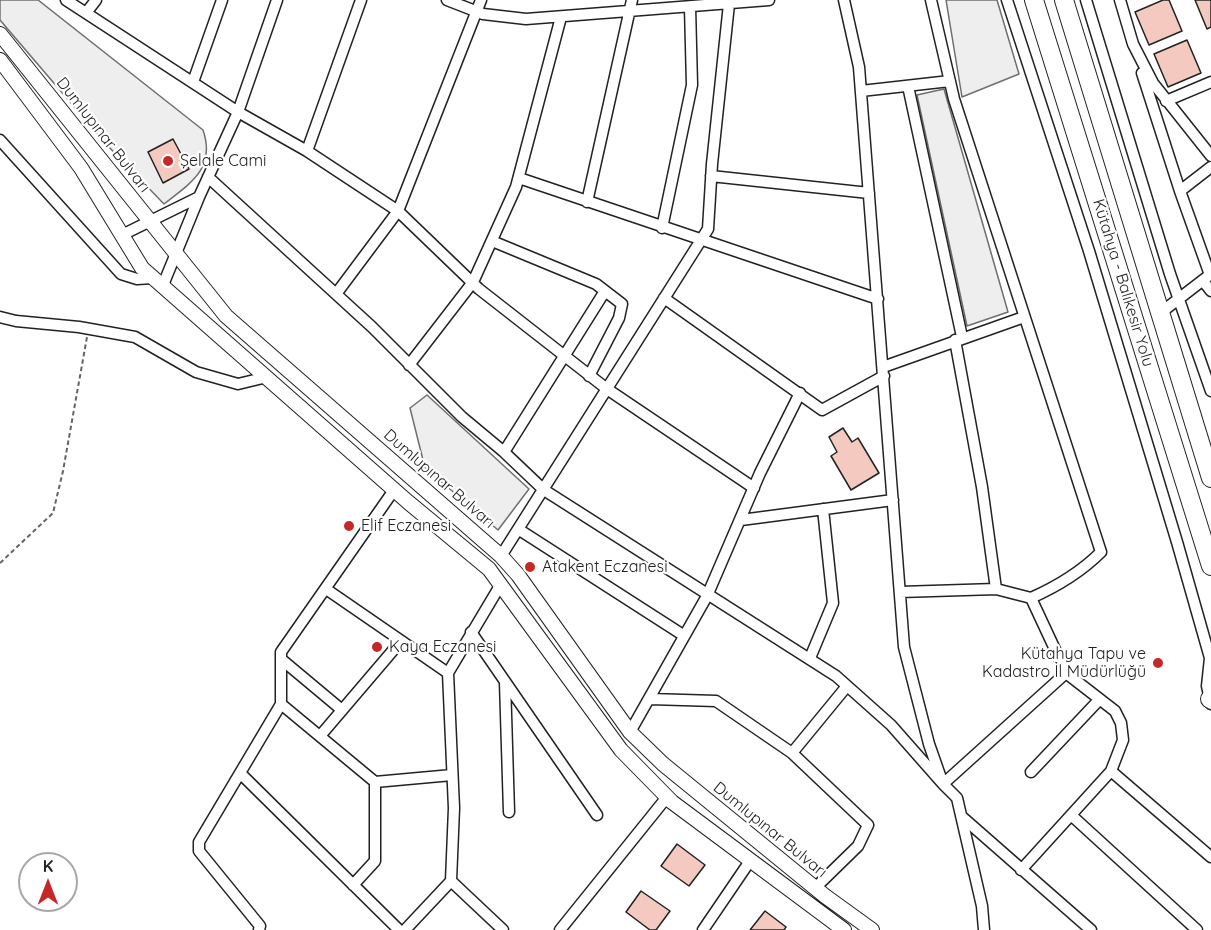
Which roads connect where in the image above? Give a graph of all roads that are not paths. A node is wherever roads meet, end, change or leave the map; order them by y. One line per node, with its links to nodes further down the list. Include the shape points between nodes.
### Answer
1 (66, 0): 21 (street)
2 (96, 0): 21 (street)
3 (222, 0): 27 (street)
4 (277, 0): 32 (street)
5 (361, 0): 34 (street)
6 (447, 0): 19 (street)
7 (481, 0): 19 (street)
8 (632, 0): 20 (street)
9 (769, 0): 17 (street)
10 (844, 0): 30 (street, via 860,67)
11 (931, 0): 26 (street)
12 (1006, 0): 102 (street, via 1089,251 1178,542 1210,658)
13 (1034, 0): 84 (highway, Kütahya - Balıkesir Yolu)
14 (1064, 0): 62 (highway, Kütahya - Balıkesir Yolu)
15 (1086, 0): 51 (street)
16 (1120, 0): 24 (street)
17 (729, 4): 18 (street); 37 (street)
18 (690, 7): 20 (street); 46 (street, via 692,85)
19 (477, 12): 22 (street, via 526,19); 44 (street)
20 (631, 12): 22 (street); 43 (street)
21 (86, 13): 27 (street)
22 (561, 17): 39 (street)
23 (0, 34): 45 (main road, Dumlupınar Bulvarı)
24 (1133, 44): 31 (street, via 1152,83); 40 (street)
25 (0, 60): 47 (main road, Dumlupınar Bulvarı, via 81,168)
26 (950, 81): 29 (street); 64 (street)
27 (193, 82): 32 (street)
28 (1211, 82): 31 (street)
29 (908, 86): 30 (street); 65 (street)
30 (861, 91): 41 (street)
31 (1166, 101): 35 (street)
32 (238, 112): 34 (street); 38 (street)
33 (0, 140): 53 (street, via 121,274)
34 (307, 151): 44 (street)
35 (1211, 156)
36 (1211, 167): 40 (street)
37 (711, 176): 41 (street); 49 (street, via 708,229)
38 (208, 177): 42 (street); 58 (street)
39 (519, 178): 43 (street); 48 (street)
40 (1180, 191): 52 (street)
41 (869, 193): 61 (street)
42 (199, 197): 45 (street); 50 (street)
43 (587, 202): 46 (street)
44 (398, 211): 54 (street); 58 (street)
45 (152, 223): 47 (street); 50 (main road, Dumlupınar Bulvarı)
46 (662, 228): 49 (street)
47 (124, 234): 53 (main road, Dumlupınar Bulvarı, via 134,257)
48 (492, 241): 54 (street); 56 (street)
49 (701, 241): 59 (street); 61 (street)
50 (175, 254): 53 (street); 83 (main road, Dumlupınar Bulvarı, via 226,316)
51 (1170, 274): 55 (street); 60 (street)
52 (1208, 277): 55 (street); 57 (street)
53 (158, 281): 70 (main road, Dumlupınar Bulvarı)
54 (473, 282): 66 (street); 67 (street)
55 (1191, 290): 60 (street)
56 (605, 291): 66 (street); 69 (street, via 622,304)
57 (1211, 291)
58 (336, 294): 67 (street)
59 (664, 298): 71 (street); 73 (street)
60 (1180, 298): 62 (street); 72 (street)
61 (878, 299): 68 (street)
62 (1159, 314): 75 (highway, Kütahya - Balıkesir Yolu)
63 (0, 317): 70 (street, via 135,337 196,372 238,384)
64 (1024, 317): 65 (street); 90 (street, via 1101,552 1060,585)
65 (959, 338): 68 (street); 87 (street)
66 (565, 356): 69 (street); 74 (street)
67 (409, 365): 74 (street)
68 (883, 371): 73 (street, via 822,410); 79 (street)
69 (590, 376): 71 (street)
70 (267, 377): 77 (main road, Dumlupınar Bulvarı)
71 (607, 389): 76 (street); 78 (street)
72 (1211, 391)
73 (801, 393): 76 (street)
74 (504, 452): 78 (street)
75 (1211, 478)
76 (754, 488): 81 (street)
77 (394, 490): 85 (main road, Dumlupınar Bulvarı, via 475,556); 86 (street)
78 (544, 490): 82 (street); 89 (street)
79 (893, 500): 80 (street); 88 (street)
80 (823, 509): 81 (street); 95 (street, via 833,603)
81 (741, 520): 89 (street)
82 (518, 530): 83 (street); 92 (street)
83 (501, 556): 105 (main road, Dumlupınar Bulvarı)
84 (1211, 566)
85 (501, 584): 91 (street); 114 (main road, Dumlupınar Bulvarı, via 621,750)
86 (326, 589): 93 (street); 94 (street, via 281,652)
87 (996, 589): 88 (street); 90 (street)
88 (900, 591): 113 (street, via 904,647)
89 (707, 596): 92 (street); 95 (street)
90 (1030, 598): 97 (street)
91 (471, 632): 96 (street); 98 (street)
92 (683, 635): 100 (street)
93 (401, 641): 96 (street); 104 (street)
94 (281, 658): 103 (street); 104 (street)
95 (810, 658): 99 (street)
96 (448, 673): 111 (street)
97 (1066, 673): 101 (street); 113 (street)
98 (505, 682): 115 (street); 116 (street)
99 (847, 686): 107 (street); 113 (street, via 891,725)
100 (650, 699): 105 (street); 107 (street, via 716,701)
101 (1099, 700): 108 (street, via 1115,711 1121,723 1123,740); 109 (street)
102 (1210, 700)
103 (281, 704): 106 (street); 110 (street)
104 (342, 710): 106 (street)
105 (630, 732): 124 (main road, Dumlupınar Bulvarı, via 663,764)
106 (320, 736): 112 (street)
107 (792, 753): 124 (street, via 868,825 858,846)
108 (1111, 771): 117 (street); 119 (street)
109 (1031, 772)
110 (240, 773): 123 (street); 125 (street, via 199,842 199,851 260,926)
111 (452, 775): 112 (street); 122 (street)
112 (375, 782): 123 (street, via 375,861)
113 (943, 784): 118 (street, via 957,798)
114 (667, 797): 120 (main road, Dumlupınar Bulvarı); 129 (street)
115 (509, 812)
116 (597, 815)
117 (1071, 815): 121 (street); 135 (street)
118 (961, 816): 121 (street); 133 (street)
119 (1211, 856)
120 (750, 861): 130 (street); 131 (main road, Dumlupınar Bulvarı)
121 (1022, 870): 134 (street)
122 (451, 881): 127 (street); 128 (street)
123 (353, 885): 126 (street)
124 (815, 888): 132 (main road, Dumlupınar Bulvarı)
125 (259, 930)
126 (399, 930)
127 (405, 930)
128 (503, 930)
129 (560, 930)
130 (703, 930)
131 (844, 930)
132 (872, 930)
133 (984, 930)
134 (1090, 930)
135 (1197, 930)

